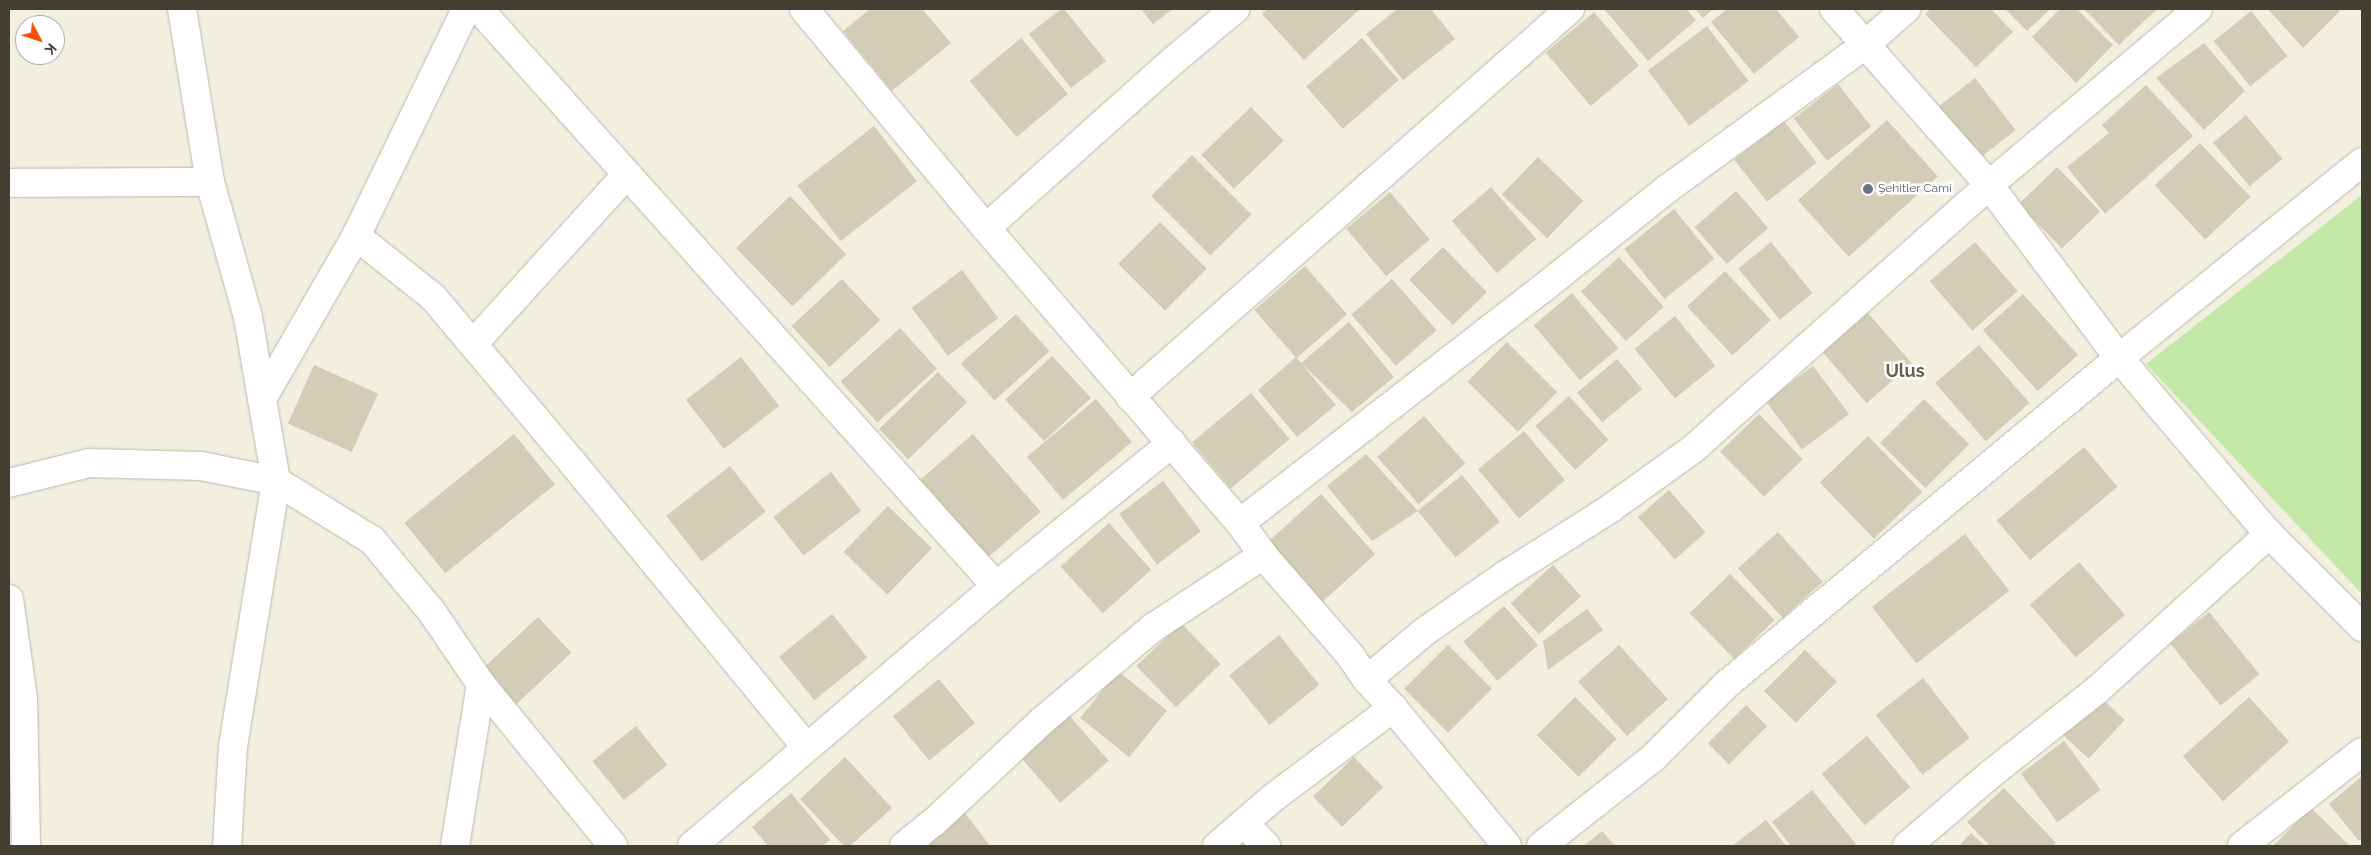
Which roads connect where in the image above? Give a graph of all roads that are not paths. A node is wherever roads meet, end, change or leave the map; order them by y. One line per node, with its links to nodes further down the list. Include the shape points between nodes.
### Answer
1 (182, 9): 13 (street)
2 (466, 9): 17 (street)
3 (479, 9): 12 (street)
4 (1235, 9): 16 (street)
5 (1570, 9): 20 (street)
6 (1834, 9): 10 (street)
7 (1906, 9): 10 (street)
8 (2198, 9): 15 (street)
9 (810, 11): 16 (street)
10 (1865, 45): 15 (street); 25 (street, via 1666,189)
11 (2362, 162): 19 (street)
12 (628, 174): 18 (street); 28 (street)
13 (210, 182): 14 (street); 21 (street, via 248,317)
14 (9, 183)
15 (1989, 185): 19 (street); 31 (street, via 1693,448 1610,508 1424,632)
16 (986, 228): 20 (street)
17 (356, 236): 18 (street, via 433,298); 21 (street)
18 (473, 344): 34 (street)
19 (2119, 358): 26 (street); 46 (street, via 1727,684 1652,758)
20 (1130, 397): 22 (street)
21 (262, 399): 23 (street)
22 (1172, 442): 25 (street); 28 (street)
23 (276, 481): 24 (street, via 202,466 89,463); 32 (street, via 372,540 432,612); 38 (street, via 233,746)
24 (9, 483)
25 (1240, 523): 27 (street)
26 (2270, 534): 30 (street); 47 (street, via 2096,690)
27 (1264, 555): 31 (street, via 1350,655); 42 (street, via 1154,627 1043,720)
28 (996, 586): 34 (street)
29 (9, 599): 37 (street, via 23,699)
30 (2362, 627)
31 (1366, 680): 33 (street)
32 (481, 684): 39 (street); 40 (street)
33 (1393, 708): 36 (street); 45 (street)
34 (807, 748): 41 (street)
35 (2362, 752): 48 (street)
36 (1244, 823): 43 (street); 44 (street)
37 (26, 846)
38 (228, 846)
39 (454, 846)
40 (613, 846)
41 (692, 846)
42 (904, 846)
43 (1216, 846)
44 (1266, 846)
45 (1507, 846)
46 (1540, 846)
47 (1907, 846)
48 (2242, 846)

